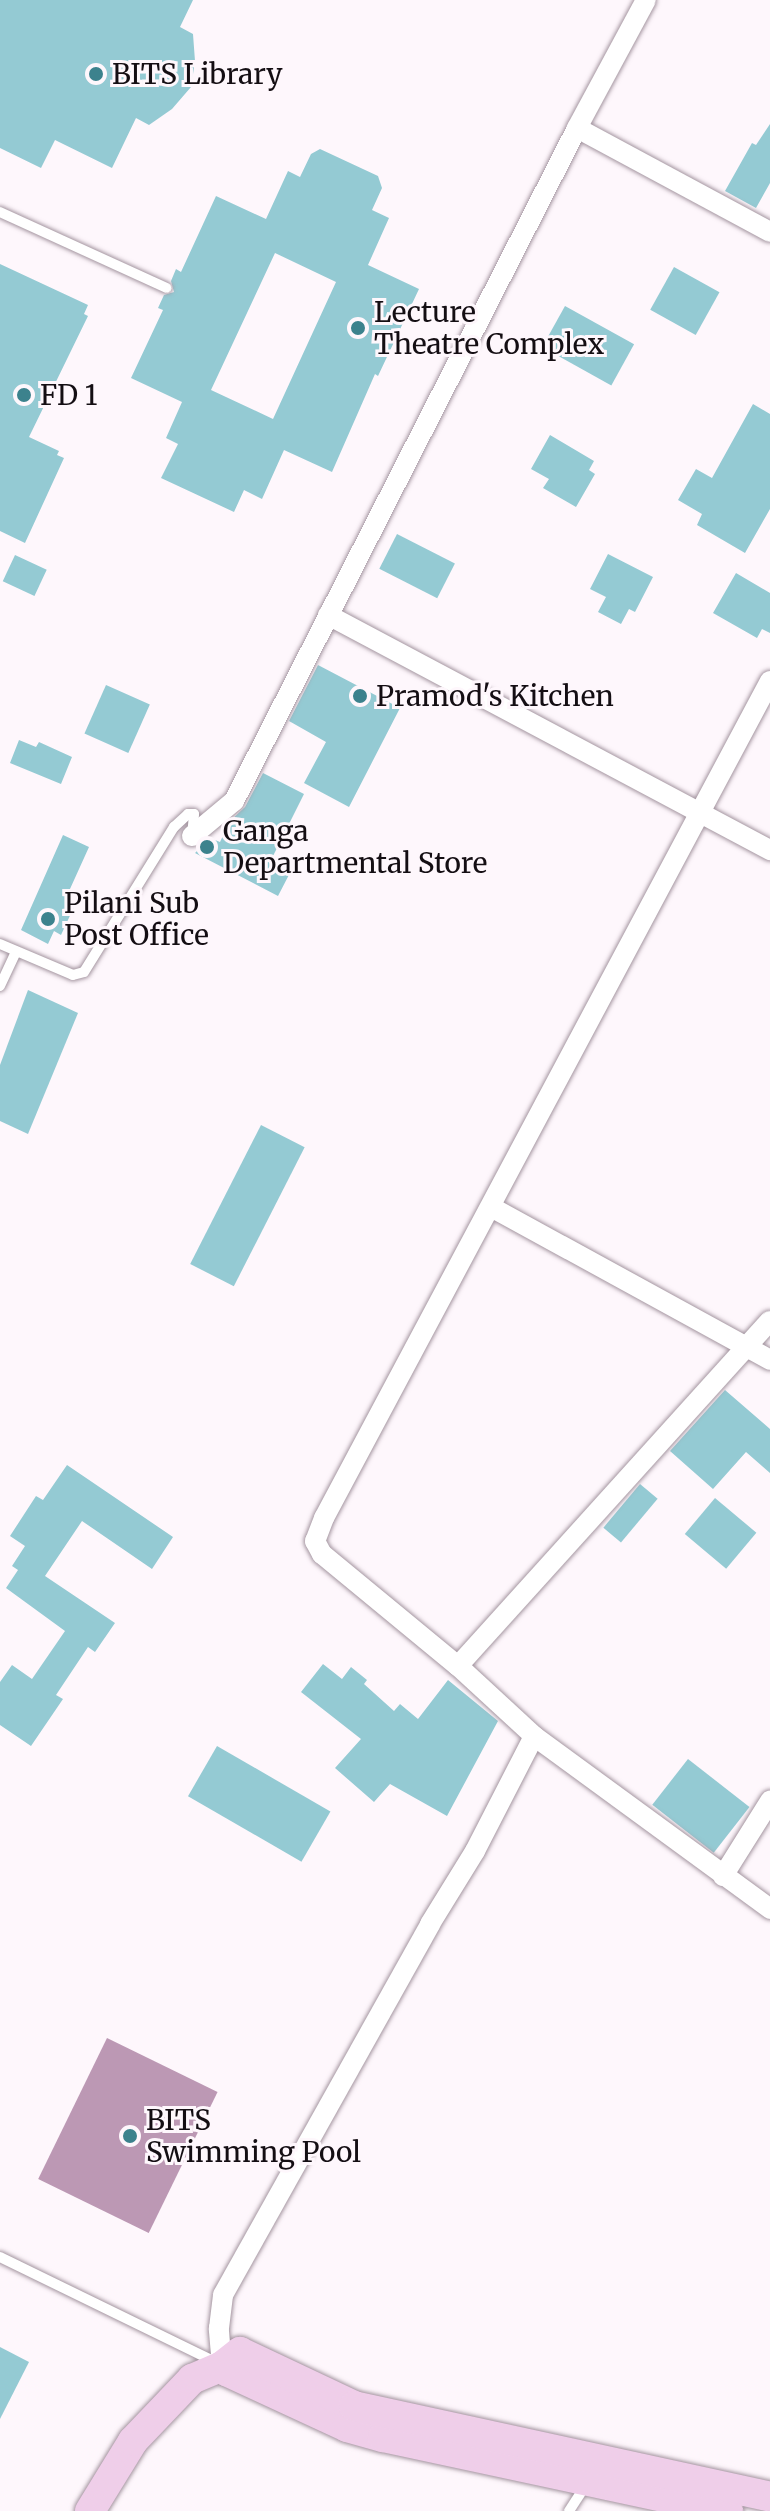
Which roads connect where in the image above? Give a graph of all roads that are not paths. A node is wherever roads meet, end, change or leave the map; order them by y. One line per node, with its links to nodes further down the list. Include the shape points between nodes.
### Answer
1 (646, 0): 2 (street)
2 (577, 128): 4 (street); 6 (street)
3 (0, 212): 5 (lane)
4 (770, 232)
5 (167, 288)
6 (328, 615): 8 (street); 9 (street, via 234,801)
7 (770, 681): 8 (street)
8 (701, 812): 10 (street); 14 (street)
9 (192, 836): 12 (lane, via 194,814 188,814 174,827 84,972 73,975)
10 (770, 850)
11 (0, 944): 12 (lane)
12 (16, 951): 13 (lane)
13 (0, 986)
14 (491, 1207): 16 (street); 18 (street, via 315,1541 322,1554)
15 (770, 1321): 16 (street)
16 (747, 1346): 17 (street); 18 (street)
17 (770, 1360)
18 (458, 1666): 19 (street)
19 (534, 1736): 21 (street); 24 (street, via 475,1851 223,2295)
20 (770, 1801): 21 (street)
21 (723, 1876): 22 (street)
22 (770, 1909)
23 (0, 2257): 24 (lane)
24 (222, 2366): 25 (street, via 347,2427); 26 (street, via 240,2352 354,2406); 27 (street, via 192,2379 133,2441)
25 (587, 2483): 28 (lane); 29 (street)
26 (770, 2497)
27 (90, 2511)
28 (569, 2511)
29 (728, 2511)

